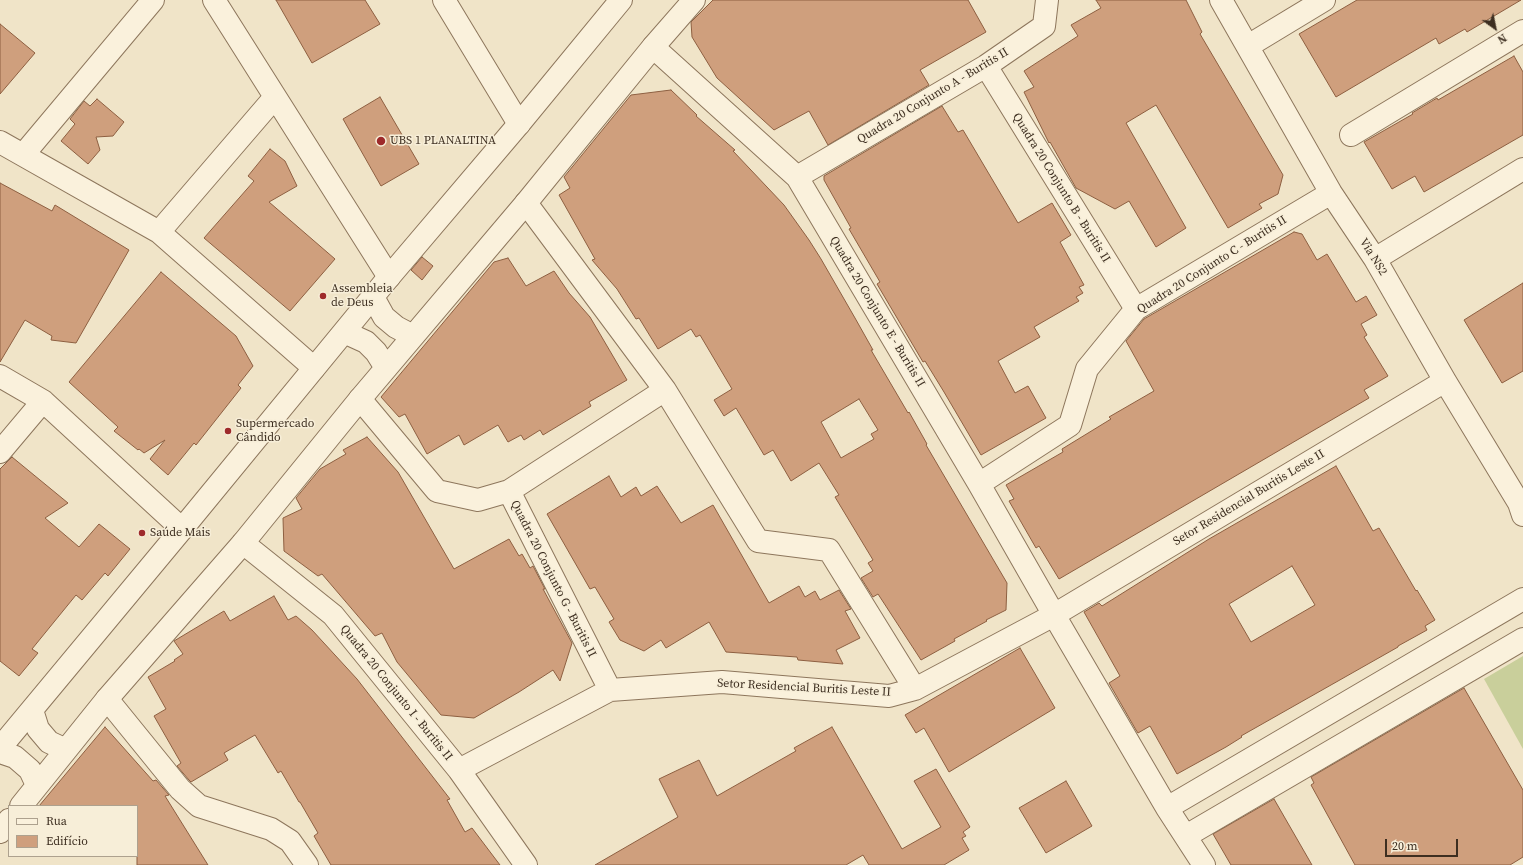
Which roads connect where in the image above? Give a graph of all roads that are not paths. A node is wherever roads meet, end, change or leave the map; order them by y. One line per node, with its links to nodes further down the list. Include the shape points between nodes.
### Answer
1 (153, 0): 17 (street)
2 (214, 0): 13 (street)
3 (444, 0): 14 (street)
4 (621, 0): 14 (street)
5 (694, 0): 11 (street)
6 (1047, 0): 12 (street, Quadra 20 Conjunto A - Buritis II, via 1044,26)
7 (1221, 0): 10 (street, Via NS2)
8 (1324, 0): 10 (street)
9 (1523, 31): 15 (street)
10 (1248, 46): 20 (street, Via NS2)
11 (653, 47): 19 (street, Quadra 20 Conjunto E - Buritis II); 21 (street)
12 (986, 66): 19 (street, Quadra 20 Conjunto A - Buritis II); 26 (street, Quadra 20 Conjunto B - Buritis II)
13 (275, 97): 22 (street); 24 (street)
14 (519, 124): 24 (street)
15 (1351, 135)
16 (0, 142): 17 (street)
17 (23, 155): 22 (street)
18 (1523, 169): 23 (street)
19 (797, 177): 37 (street, Quadra 20 Conjunto E - Buritis II)
20 (1331, 192): 23 (street, Via NS2); 26 (street, Quadra 20 Conjunto C - Buritis II)
21 (526, 203): 28 (street); 33 (street)
22 (159, 232): 29 (street)
23 (1375, 259): 32 (street, Via NS2)
24 (388, 277): 25 (street)
25 (373, 297): 27 (street); 28 (street, via 384,317)
26 (1136, 309): 37 (street, Quadra 20 Conjunto C - Buritis II, via 1087,369 1070,425)
27 (344, 332): 29 (street); 30 (street, via 366,342)
28 (413, 336): 30 (street)
29 (314, 368): 40 (street)
30 (386, 368): 34 (street)
31 (0, 376): 35 (street)
32 (1445, 381): 39 (street, Via NS2); 43 (street, Setor Residencial Buritis Leste II)
33 (665, 390): 38 (street); 45 (street, via 758,542 829,550)
34 (360, 399): 38 (street, Quadra 20 Conjunto G - Buritis II, via 437,491 478,500); 41 (street)
35 (43, 401): 36 (street); 40 (street)
36 (0, 452)
37 (979, 484): 43 (street, Quadra 20 Conjunto E - Buritis II)
38 (509, 491): 46 (street, Quadra 20 Conjunto G - Buritis II)
39 (1522, 506)
40 (182, 529): 48 (street)
41 (243, 543): 47 (street); 52 (street, Quadra 20 Conjunto I - Buritis II, via 333,615)
42 (1523, 599): 55 (street)
43 (1054, 615): 45 (street, Setor Residencial Buritis Leste II); 55 (street)
44 (1523, 639): 58 (street)
45 (914, 689): 46 (street, Setor Residencial Buritis Leste II, via 889,696 722,682)
46 (610, 690): 52 (street, Setor Residencial Buritis Leste II)
47 (107, 699): 50 (street); 59 (street, via 180,789 199,806 271,829 290,841)
48 (32, 710): 49 (street); 50 (street, via 38,729 50,742)
49 (0, 748)
50 (66, 750): 53 (street)
51 (0, 752): 53 (street, via 20,761 30,770)
52 (459, 770): 60 (street, Quadra 20 Conjunto I - Buritis II)
53 (37, 785): 54 (street)
54 (21, 805)
55 (1167, 808): 58 (street)
56 (8, 821): 57 (street)
57 (0, 832)
58 (1186, 836): 61 (street)
59 (307, 865)
60 (526, 865)
61 (1204, 865)

